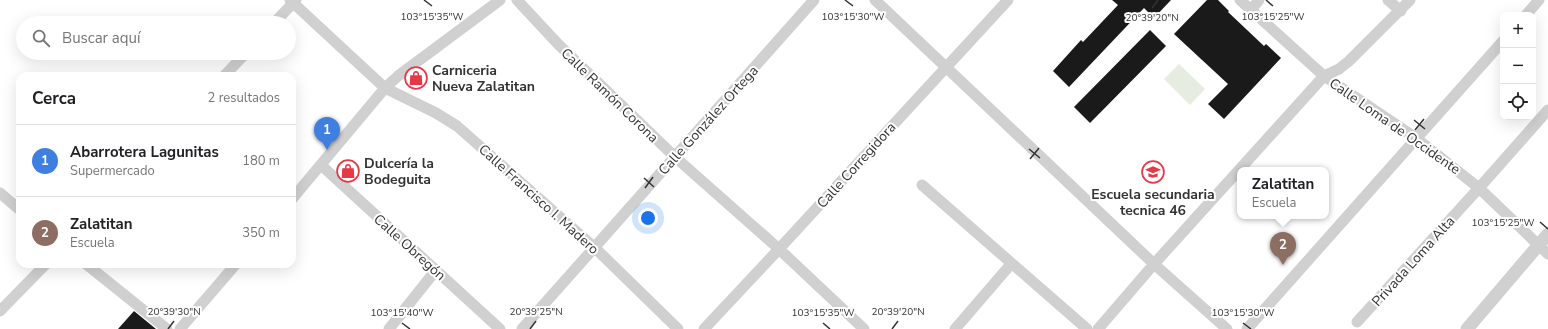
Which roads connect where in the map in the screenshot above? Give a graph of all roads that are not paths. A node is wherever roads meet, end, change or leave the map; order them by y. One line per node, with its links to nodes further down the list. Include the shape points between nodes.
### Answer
1 (500, 0): 21 (street)
2 (516, 0): 24 (street, Calle Ramón Corona)
3 (814, 0): 24 (street, Calle González Ortega)
4 (875, 0): 18 (street)
5 (1008, 0): 18 (street, Calle Corregidora)
6 (1240, 0): 12 (street, Calle Loma de Occidente)
7 (1259, 0): 12 (street)
8 (1388, 0): 13 (street)
9 (1410, 0): 13 (street)
10 (1539, 0): 14 (street)
11 (293, 1): 15 (street); 21 (street, Calle Francisco I. Madero)
12 (1251, 10): 20 (street, Calle Loma de Occidente)
13 (1401, 11): 20 (street, via 1349,61 1338,70)
14 (1529, 12)
15 (280, 16)
16 (1500, 43): 23 (street)
17 (239, 60): 19 (street)
18 (945, 67): 36 (street, Calle Corregidora); 39 (street)
19 (228, 72)
20 (1324, 76): 23 (street, Calle Loma de Occidente); 26 (street)
21 (385, 88): 25 (street); 35 (street, Calle Francisco I. Madero, via 457,126)
22 (1548, 110): 29 (street, Privada Loma Alta)
23 (1416, 138): 29 (street, Calle Loma de Occidente); 58 (street)
24 (675, 157): 35 (street, Calle González Ortega); 36 (street, Calle Ramón Corona)
25 (321, 165): 31 (street); 43 (street, Calle Obregón)
26 (1242, 167)
27 (1237, 172): 39 (street)
28 (922, 185): 38 (street)
29 (1479, 188): 34 (street, Calle Loma de Occidente); 45 (street, Privada Loma Alta)
30 (0, 193): 32 (street)
31 (296, 194)
32 (16, 207)
33 (1548, 234): 34 (street)
34 (1538, 245): 37 (street, Calle Loma de Occidente); 59 (street)
35 (594, 247): 51 (street, Calle González Ortega); 52 (street, Calle Francisco I. Madero)
36 (779, 249): 53 (street, Calle Corregidora); 54 (street, Calle Ramón Corona)
37 (1548, 254)
38 (1011, 264): 46 (street); 55 (street)
39 (1154, 264): 56 (street); 57 (street)
40 (42, 268): 44 (street)
41 (91, 268): 47 (street)
42 (233, 268): 48 (street)
43 (436, 270): 49 (street); 50 (street, Calle Obregón)
44 (0, 311)
45 (1357, 322)
46 (1084, 328)
47 (167, 329)
48 (180, 329)
49 (389, 329)
50 (500, 329)
51 (522, 329)
52 (678, 329)
53 (704, 329)
54 (864, 329)
55 (955, 329)
56 (1098, 329)
57 (1227, 329)
58 (1247, 329)
59 (1467, 329)

